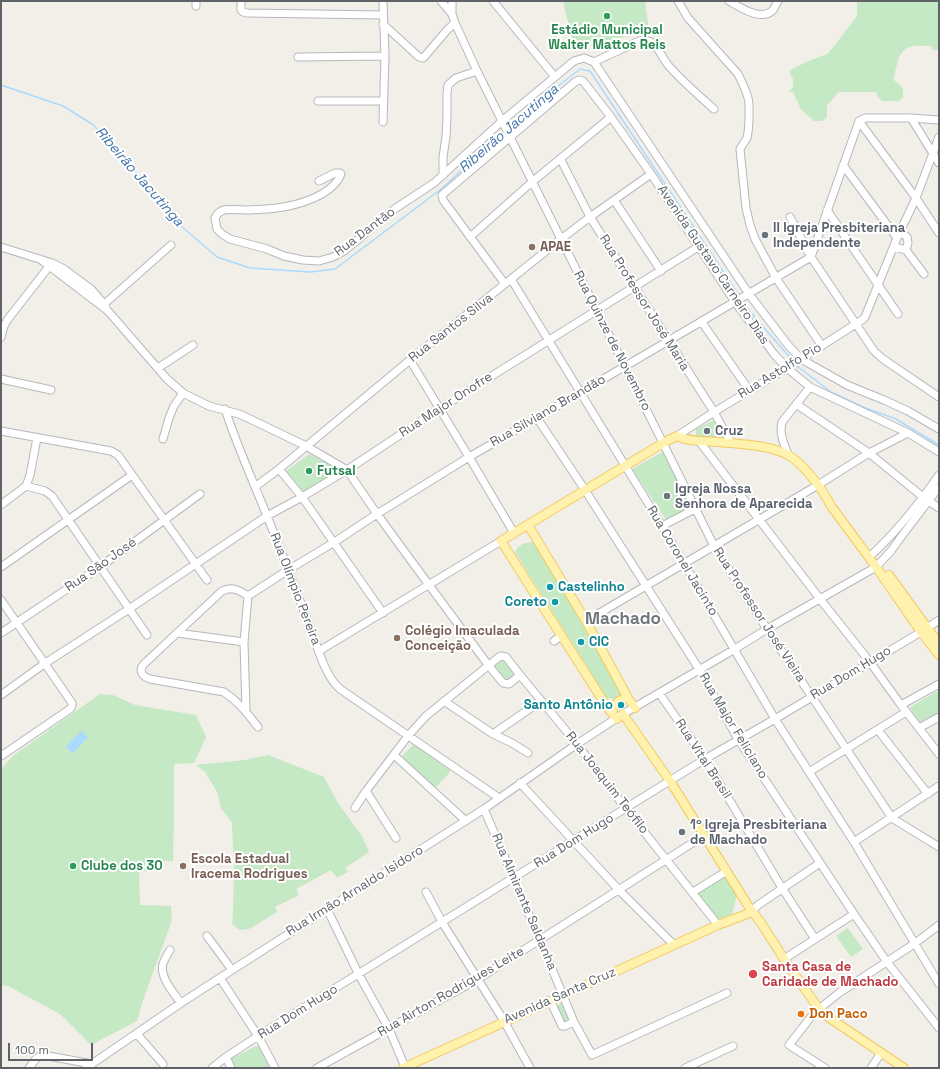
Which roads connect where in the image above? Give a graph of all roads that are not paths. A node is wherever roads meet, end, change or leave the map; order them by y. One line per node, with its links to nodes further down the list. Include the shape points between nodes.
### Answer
1 (241, 1): 10 (street, via 241,10 247,13)
2 (383, 1): 10 (street)
3 (441, 1): 9 (street)
4 (452, 1): 9 (street, Rua Quinze de Novembro)
5 (493, 1): 17 (street)
6 (678, 1): 55 (street, via 688,18 738,74 744,85 749,122 747,137 740,149 746,208 755,239)
7 (728, 1): 8 (street, via 749,12 762,15 774,9)
8 (778, 1)
9 (452, 14): 11 (street, Rua Quinze de Novembro)
10 (383, 15): 12 (street)
11 (455, 23): 12 (street, via 421,58); 16 (street, Rua Quinze de Novembro)
12 (383, 24): 13 (street)
13 (385, 56): 14 (street); 18 (street)
14 (298, 57)
15 (594, 62): 17 (street, via 580,59); 20 (street, via 639,41 650,41 667,64); 59 (street, Avenida Gustavo Carneiro Dias)
16 (477, 71): 26 (street, Rua Quinze de Novembro); 34 (street, via 456,78 448,85 446,137 442,157)
17 (555, 77): 26 (street)
18 (384, 101): 19 (street); 25 (street)
19 (318, 102)
20 (714, 109)
21 (611, 117): 27 (street, Avenida Gustavo Carneiro Dias, via 586,83 579,80); 30 (street); 33 (street, Avenida Gustavo Carneiro Dias)
22 (911, 118): 23 (street); 24 (street, via 865,118); 29 (street)
23 (939, 120)
24 (859, 121): 32 (street); 37 (street)
25 (383, 122)
26 (503, 123): 27 (street, Rua Quinze de Novembro); 34 (street)
27 (510, 136): 36 (street, Rua Quinze de Novembro); 44 (street, Rua Coronel Jacinto, via 442,198)
28 (939, 137): 29 (street, Rua Astolfo Pio)
29 (933, 154): 31 (street); 37 (street, Rua Astolfo Pio)
30 (561, 160): 36 (street); 40 (street, Rua Professor José Maria)
31 (939, 163)
32 (843, 165): 39 (street); 43 (street)
33 (651, 174): 38 (street, Rua Santos Silva); 48 (street, Avenida Gustavo Carneiro Dias)
34 (444, 175): 35 (street, Rua Dantão, via 396,208 344,250 319,261 284,256 230,239 217,229 215,218 218,213 225,210 266,209 300,204 328,190 341,174 336,173)
35 (319, 181)
36 (532, 182): 44 (street); 45 (street, Rua Quinze de Novembro)
37 (916, 198): 42 (street); 43 (street, Rua Astolfo Pio)
38 (614, 200): 40 (street, Rua Santos Silva); 53 (street)
39 (827, 210): 51 (street); 57 (street)
40 (590, 217): 45 (street, Rua Santos Silva); 58 (street, Rua Professor José Maria)
41 (790, 217): 51 (street)
42 (939, 233)
43 (899, 235): 49 (street, Rua Astolfo Pio); 50 (street, via 908,239)
44 (470, 237): 56 (street, Rua Coronel Jacinto)
45 (561, 239): 56 (street, Rua Santos Silva); 62 (street, Rua Quinze de Novembro)
46 (171, 245): 61 (street)
47 (1, 247): 52 (street)
48 (698, 247): 53 (street, Rua Major Onofre); 60 (street, Avenida Gustavo Carneiro Dias)
49 (894, 247): 50 (street); 57 (street, Rua Astolfo Pio)
50 (906, 250): 54 (street)
51 (811, 257): 55 (street, Rua Silviano Brandão); 65 (street)
52 (50, 264): 61 (street); 66 (street)
53 (661, 270): 58 (street, Rua Major Onofre)
54 (924, 274)
55 (776, 278): 59 (street, Rua Silviano Brandão); 71 (street)
56 (508, 282): 68 (street, Rua Coronel Jacinto); 72 (street, Rua Santos Silva)
57 (878, 285): 63 (street); 65 (street, Rua Astolfo Pio, via 865,317)
58 (634, 287): 62 (street, Rua Major Onofre); 69 (street, Rua Professor José Maria)
59 (748, 295): 60 (street, Rua Silviano Brandão); 73 (street, Avenida Gustavo Carneiro Dias)
60 (736, 301): 64 (street, Rua Silviano Brandão); 75 (street, Avenida Gustavo Carneiro Dias, via 774,354)
61 (104, 307): 76 (street)
62 (597, 310): 68 (street, Rua Major Onofre); 74 (street, Rua Quinze de Novembro)
63 (898, 314)
64 (701, 322): 69 (street, Rua Silviano Brandão); 80 (street)
65 (857, 324): 71 (street, Rua Astolfo Pio); 83 (street, via 874,351)
66 (2, 326): 67 (street)
67 (1, 338)
68 (548, 341): 82 (street, Rua Coronel Jacinto); 86 (street, Rua Major Onofre)
69 (668, 341): 74 (street, Rua Silviano Brandão); 87 (street, Rua Professor José Maria)
70 (192, 345): 76 (street)
71 (822, 346): 73 (street, Rua Astolfo Pio)
72 (410, 360): 86 (street); 98 (street, Rua Santos Silva)
73 (800, 360): 75 (street, Rua Astolfo Pio); 89 (street, Avenida Gustavo Carneiro Dias, via 846,385 908,411)
74 (624, 366): 82 (street, Rua Silviano Brandão); 96 (street, Rua Quinze de Novembro)
75 (789, 367): 78 (street, Avenida Gustavo Carneiro Dias); 80 (street, Rua Astolfo Pio)
76 (158, 368): 81 (street)
77 (1, 379): 79 (street)
78 (810, 387): 84 (street); 91 (street, Avenida Gustavo Carneiro Dias)
79 (51, 390)
80 (749, 390): 87 (street, Rua Astolfo Pio)
81 (183, 393): 85 (street, via 209,406); 94 (street, via 174,406)
82 (580, 393): 88 (street, Rua Silviano Brandão); 103 (street, Rua Coronel Jacinto)
83 (939, 397)
84 (796, 404): 100 (street); 101 (street, via 780,428)
85 (224, 409): 98 (street); 110 (street, Rua Olímpio Pereira)
86 (439, 409): 102 (street); 105 (street, Rua Major Onofre)
87 (714, 412): 92 (street, Rua Astolfo Pio); 97 (street, Rua Professor José Maria)
88 (537, 418): 102 (street, Rua Silviano Brandão); 111 (street, Rua Major Feliciano)
89 (939, 429)
90 (1, 431): 93 (street)
91 (908, 433): 99 (street, Avenida Gustavo Carneiro Dias); 100 (street)
92 (676, 436): 95 (main road); 96 (main road, Rua Astolfo Pio)
93 (37, 438): 106 (street, via 111,451 121,458); 109 (street)
94 (163, 439)
95 (699, 441): 97 (main road); 121 (street)
96 (663, 443): 103 (main road, Rua Astolfo Pio); 118 (street, Rua Quinze de Novembro)
97 (732, 443): 101 (main road, via 762,447)
98 (306, 446): 104 (street, Rua Santos Silva); 105 (street)
99 (939, 452)
100 (869, 453): 108 (street); 115 (street)
101 (788, 455): 108 (main road)
102 (469, 457): 119 (street, Rua Silviano Brandão); 127 (street)
103 (626, 466): 111 (main road, Rua Astolfo Pio); 125 (street, Rua Coronel Jacinto)
104 (279, 468): 110 (street, Rua Santos Silva); 114 (street)
105 (346, 470): 114 (street, Rua Major Onofre); 119 (street)
106 (132, 475): 122 (street); 123 (street)
107 (939, 476): 112 (street)
108 (818, 485): 121 (street); 133 (main road, via 826,497 835,503)
109 (26, 486): 116 (street); 122 (street, via 49,493)
110 (255, 487): 120 (street, Rua Olímpio Pereira)
111 (585, 490): 124 (main road, Rua Astolfo Pio); 142 (street, Rua Major Feliciano)
112 (936, 491): 115 (street)
113 (200, 494): 123 (street, Rua São José)
114 (302, 497): 120 (street, Rua Major Onofre); 129 (street)
115 (926, 499): 117 (street); 126 (street)
116 (1, 505)
117 (939, 508)
118 (695, 510): 125 (street); 131 (street, Rua Professor José Vieira)
119 (377, 514): 129 (street, Rua Silviano Brandão); 141 (street)
120 (267, 516): 135 (street, Rua Major Onofre); 139 (street, Rua Olímpio Pereira)
121 (759, 519): 131 (street); 144 (street)
122 (69, 520): 137 (street); 138 (street)
123 (164, 520): 135 (street); 138 (street, Rua São José)
124 (528, 525): 127 (main road, Rua Astolfo Pio); 149 (main road)
125 (662, 526): 134 (street, Rua Coronel Jacinto)
126 (903, 528): 130 (street); 132 (street, Rua Irmão Arnaldo Isidoro)
127 (514, 533): 128 (main road, Rua Astolfo Pio)
128 (501, 541): 141 (street); 156 (main road)
129 (333, 543): 139 (street, Rua Silviano Brandão); 147 (street)
130 (883, 543): 132 (street); 133 (street)
131 (714, 546): 134 (street); 151 (street, Rua Professor José Vieira)
132 (891, 552): 136 (street, Rua Irmão Arnaldo Isidoro)
133 (871, 555): 136 (main road)
134 (683, 563): 142 (street); 160 (street, Rua Coronel Jacinto)
135 (195, 564): 140 (street); 146 (street, Rua Major Onofre)
136 (878, 565): 144 (street, Rua Irmão Arnaldo Isidoro); 152 (main road)
137 (1, 567)
138 (100, 567): 146 (street); 150 (street, Rua São José)
139 (288, 570): 143 (street, Rua Silviano Brandão); 161 (street, Rua Olímpio Pereira)
140 (207, 580)
141 (429, 585): 147 (street); 165 (street)
142 (646, 585): 149 (street); 166 (street, Rua Major Feliciano)
143 (248, 596): 154 (street, via 233,588 222,591); 158 (street)
144 (820, 599): 151 (street, Rua Irmão Arnaldo Isidoro); 163 (street)
145 (1, 600): 150 (street)
146 (129, 609): 155 (street); 164 (street, Rua Major Onofre)
147 (383, 612): 161 (street)
148 (939, 620): 152 (street, Rua Dom Hugo)
149 (586, 621): 172 (main road)
150 (16, 623): 153 (street, Rua São José); 164 (street)
151 (767, 629): 160 (street, Rua Irmão Arnaldo Isidoro); 171 (street, Rua Professor José Vieira)
152 (924, 629): 159 (main road); 162 (main road); 163 (street, Rua Dom Hugo)
153 (1, 633)
154 (177, 633): 158 (street); 177 (street, via 141,667 142,675 150,679 224,692)
155 (147, 635)
156 (561, 636): 157 (street); 179 (main road, via 607,708)
157 (554, 641)
158 (244, 642): 177 (street)
159 (939, 644)
160 (735, 649): 166 (street, Rua Irmão Arnaldo Isidoro); 181 (street, Rua Coronel Jacinto)
161 (319, 651): 186 (street, Rua Olímpio Pereira, via 334,684)
162 (939, 655)
163 (870, 662): 171 (street, Rua Dom Hugo); 175 (street)
164 (44, 664): 170 (street, Rua Major Onofre); 193 (street, via 71,700 72,706)
165 (489, 666): 167 (street, via 506,684); 167 (street, Rua Joaquim Teófilo, via 504,656); 174 (street)
166 (699, 670): 169 (street, Rua Irmão Arnaldo Isidoro); 187 (street, Rua Major Feliciano)
167 (520, 676): 173 (street, Rua Joaquim Teófilo)
168 (939, 684): 175 (street)
169 (659, 693): 176 (street, Rua Irmão Arnaldo Isidoro); 194 (street, Rua Vital Brasil)
170 (1, 695)
171 (812, 696): 181 (street, Rua Dom Hugo); 189 (street, Rua Professor José Vieira)
172 (628, 698): 176 (main road); 179 (main road, via 617,701 613,706)
173 (541, 701): 185 (street); 188 (street, Rua Joaquim Teófilo)
174 (444, 702): 185 (street); 186 (street, via 426,716)
175 (901, 705): 178 (street)
176 (635, 708): 179 (street, Rua Irmão Arnaldo Isidoro)
177 (246, 710): 182 (street)
178 (906, 712): 183 (street); 184 (street)
179 (617, 715): 188 (street, Rua Irmão Arnaldo Isidoro); 196 (main road)
180 (939, 717): 183 (street)
181 (775, 719): 187 (street, Rua Dom Hugo); 195 (street, Rua Coronel Jacinto)
182 (258, 727)
183 (919, 728): 191 (street)
184 (878, 730): 189 (street); 200 (street)
185 (493, 734): 190 (street)
186 (408, 736): 192 (street); 201 (street, Rua Olímpio Pereira)
187 (738, 740): 194 (street, Rua Dom Hugo); 213 (street, Rua Major Feliciano)
188 (577, 744): 197 (street, Rua Irmão Arnaldo Isidoro); 204 (street, Rua Joaquim Teófilo)
189 (847, 749): 195 (street); 205 (street, Rua Professor José Vieira)
190 (528, 753)
191 (939, 754)
192 (394, 755): 199 (street); 206 (street)
193 (1, 756)
194 (705, 759): 196 (street, Rua Dom Hugo); 216 (street, Rua Vital Brasil)
195 (809, 772): 210 (street, Rua Coronel Jacinto)
196 (670, 781): 204 (street, Rua Dom Hugo); 207 (main road)
197 (520, 784): 201 (street, Rua Irmão Arnaldo Isidoro); 209 (street)
198 (939, 786): 200 (street)
199 (366, 791): 202 (street); 208 (street)
200 (928, 794): 205 (street)
201 (499, 798): 203 (street, Rua Irmão Arnaldo Isidoro)
202 (355, 808)
203 (484, 809): 206 (street, Rua Irmão Arnaldo Isidoro); 215 (street, Rua Almirante Saldanha)
204 (626, 809): 209 (street, Rua Dom Hugo); 212 (street, Rua Joaquim Teófilo)
205 (892, 818): 210 (street); 211 (street)
206 (466, 821): 220 (street, Rua Irmão Arnaldo Isidoro)
207 (705, 835): 212 (street, Rua Airton Rodrigues Leite); 214 (main road)
208 (396, 838)
209 (574, 841): 215 (street, Rua Dom Hugo); 217 (street)
210 (854, 842): 229 (street, Rua Coronel Jacinto)
211 (939, 847)
212 (667, 860): 217 (street, Rua Airton Rodrigues Leite); 219 (street, Rua Joaquim Teófilo)
213 (820, 863): 216 (street); 222 (street, Rua Major Feliciano)
214 (727, 871): 219 (street); 221 (main road)
215 (514, 878): 223 (street, Rua Dom Hugo); 228 (street, Rua Almirante Saldanha)
216 (782, 888): 221 (street); 227 (street, Rua Vital Brasil)
217 (619, 890): 228 (street, Rua Airton Rodrigues Leite); 230 (street)
218 (426, 892): 223 (street)
219 (693, 892): 224 (street, Rua Joaquim Teófilo)
220 (327, 909): 234 (street, Rua Irmão Arnaldo Isidoro); 235 (street)
221 (747, 910): 224 (main road, Avenida Santa Cruz); 232 (main road, via 761,923)
222 (854, 914): 227 (street); 233 (street, Rua Major Feliciano)
223 (442, 922): 235 (street, Rua Dom Hugo); 237 (street)
224 (718, 925): 230 (main road, Avenida Santa Cruz)
225 (939, 925): 229 (street)
226 (208, 936): 234 (street)
227 (815, 939): 232 (street)
228 (540, 940): 237 (street, Rua Airton Rodrigues Leite); 240 (street, Rua Almirante Saldanha)
229 (914, 944): 233 (street); 238 (street, Rua Coronel Jacinto)
230 (674, 945): 240 (main road, Avenida Santa Cruz)
231 (170, 950): 242 (street, via 162,970 166,981)
232 (784, 959): 243 (main road)
233 (887, 962): 243 (street); 246 (street, Rua Major Feliciano)
234 (232, 970): 236 (street, Rua Irmão Arnaldo Isidoro)
235 (359, 975): 247 (street); 249 (street, Rua Dom Hugo)
236 (220, 978): 242 (street, Rua Irmão Arnaldo Isidoro); 249 (street)
237 (478, 979): 244 (street); 247 (street, Rua Airton Rodrigues Leite)
238 (939, 984)
239 (727, 993): 245 (street, Rua Almirante Saldanha, via 592,1055)
240 (563, 994): 241 (main road, Avenida Santa Cruz); 245 (street, Rua Almirante Saldanha)
241 (550, 1000): 244 (main road, Avenida Santa Cruz); 245 (street, via 561,1025)
242 (181, 1003): 248 (street, Rua Irmão Arnaldo Isidoro)
243 (819, 1009): 251 (main road); 263 (street, via 789,1045)
244 (504, 1022): 260 (main road, Avenida Santa Cruz); 261 (street)
245 (574, 1022)
246 (939, 1028)
247 (389, 1029): 259 (street, Rua Airton Rodrigues Leite); 260 (street)
248 (137, 1034): 253 (street); 254 (street, Rua Irmão Arnaldo Isidoro)
249 (258, 1036): 252 (street, Rua Dom Hugo); 258 (street)
250 (733, 1046): 262 (street)
251 (881, 1053): 264 (street); 265 (main road)
252 (226, 1057): 256 (street, Rua Dom Hugo); 257 (street)
253 (163, 1064)
254 (89, 1066): 255 (street, via 43,1055)
255 (28, 1068)
256 (212, 1068)
257 (231, 1068)
258 (275, 1068)
259 (317, 1068)
260 (404, 1068)
261 (530, 1068)
262 (685, 1068)
263 (825, 1068)
264 (870, 1068)
265 (904, 1068)

